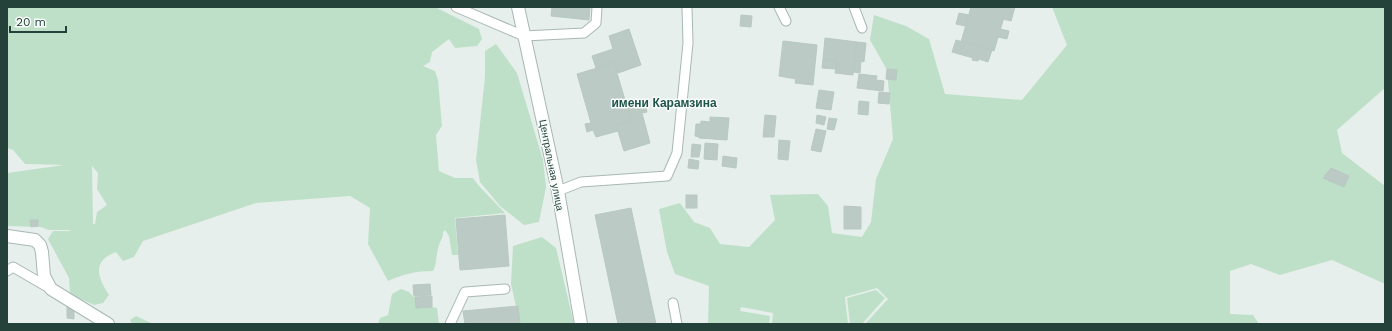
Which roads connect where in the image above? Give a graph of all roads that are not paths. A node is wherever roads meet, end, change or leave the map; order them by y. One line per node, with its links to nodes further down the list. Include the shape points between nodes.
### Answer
1 (456, 7): 9 (lane)
2 (518, 7): 9 (street, Центральная улица)
3 (597, 7): 9 (lane, via 596,23 584,33)
4 (687, 7): 10 (lane, via 688,43 677,153 667,176 581,182)
5 (779, 7): 7 (lane)
6 (854, 7): 8 (lane)
7 (786, 21)
8 (862, 28)
9 (524, 36): 10 (street, Центральная улица)
10 (558, 191): 18 (street, Центральная улица)
11 (7, 236): 13 (street, via 35,240 40,245 44,276)
12 (7, 271): 13 (lane, via 13,267)
13 (51, 289): 16 (street)
14 (505, 289): 17 (lane, via 465,292)
15 (673, 304): 19 (lane)
16 (108, 324)
17 (450, 324)
18 (581, 324)
19 (677, 324)

